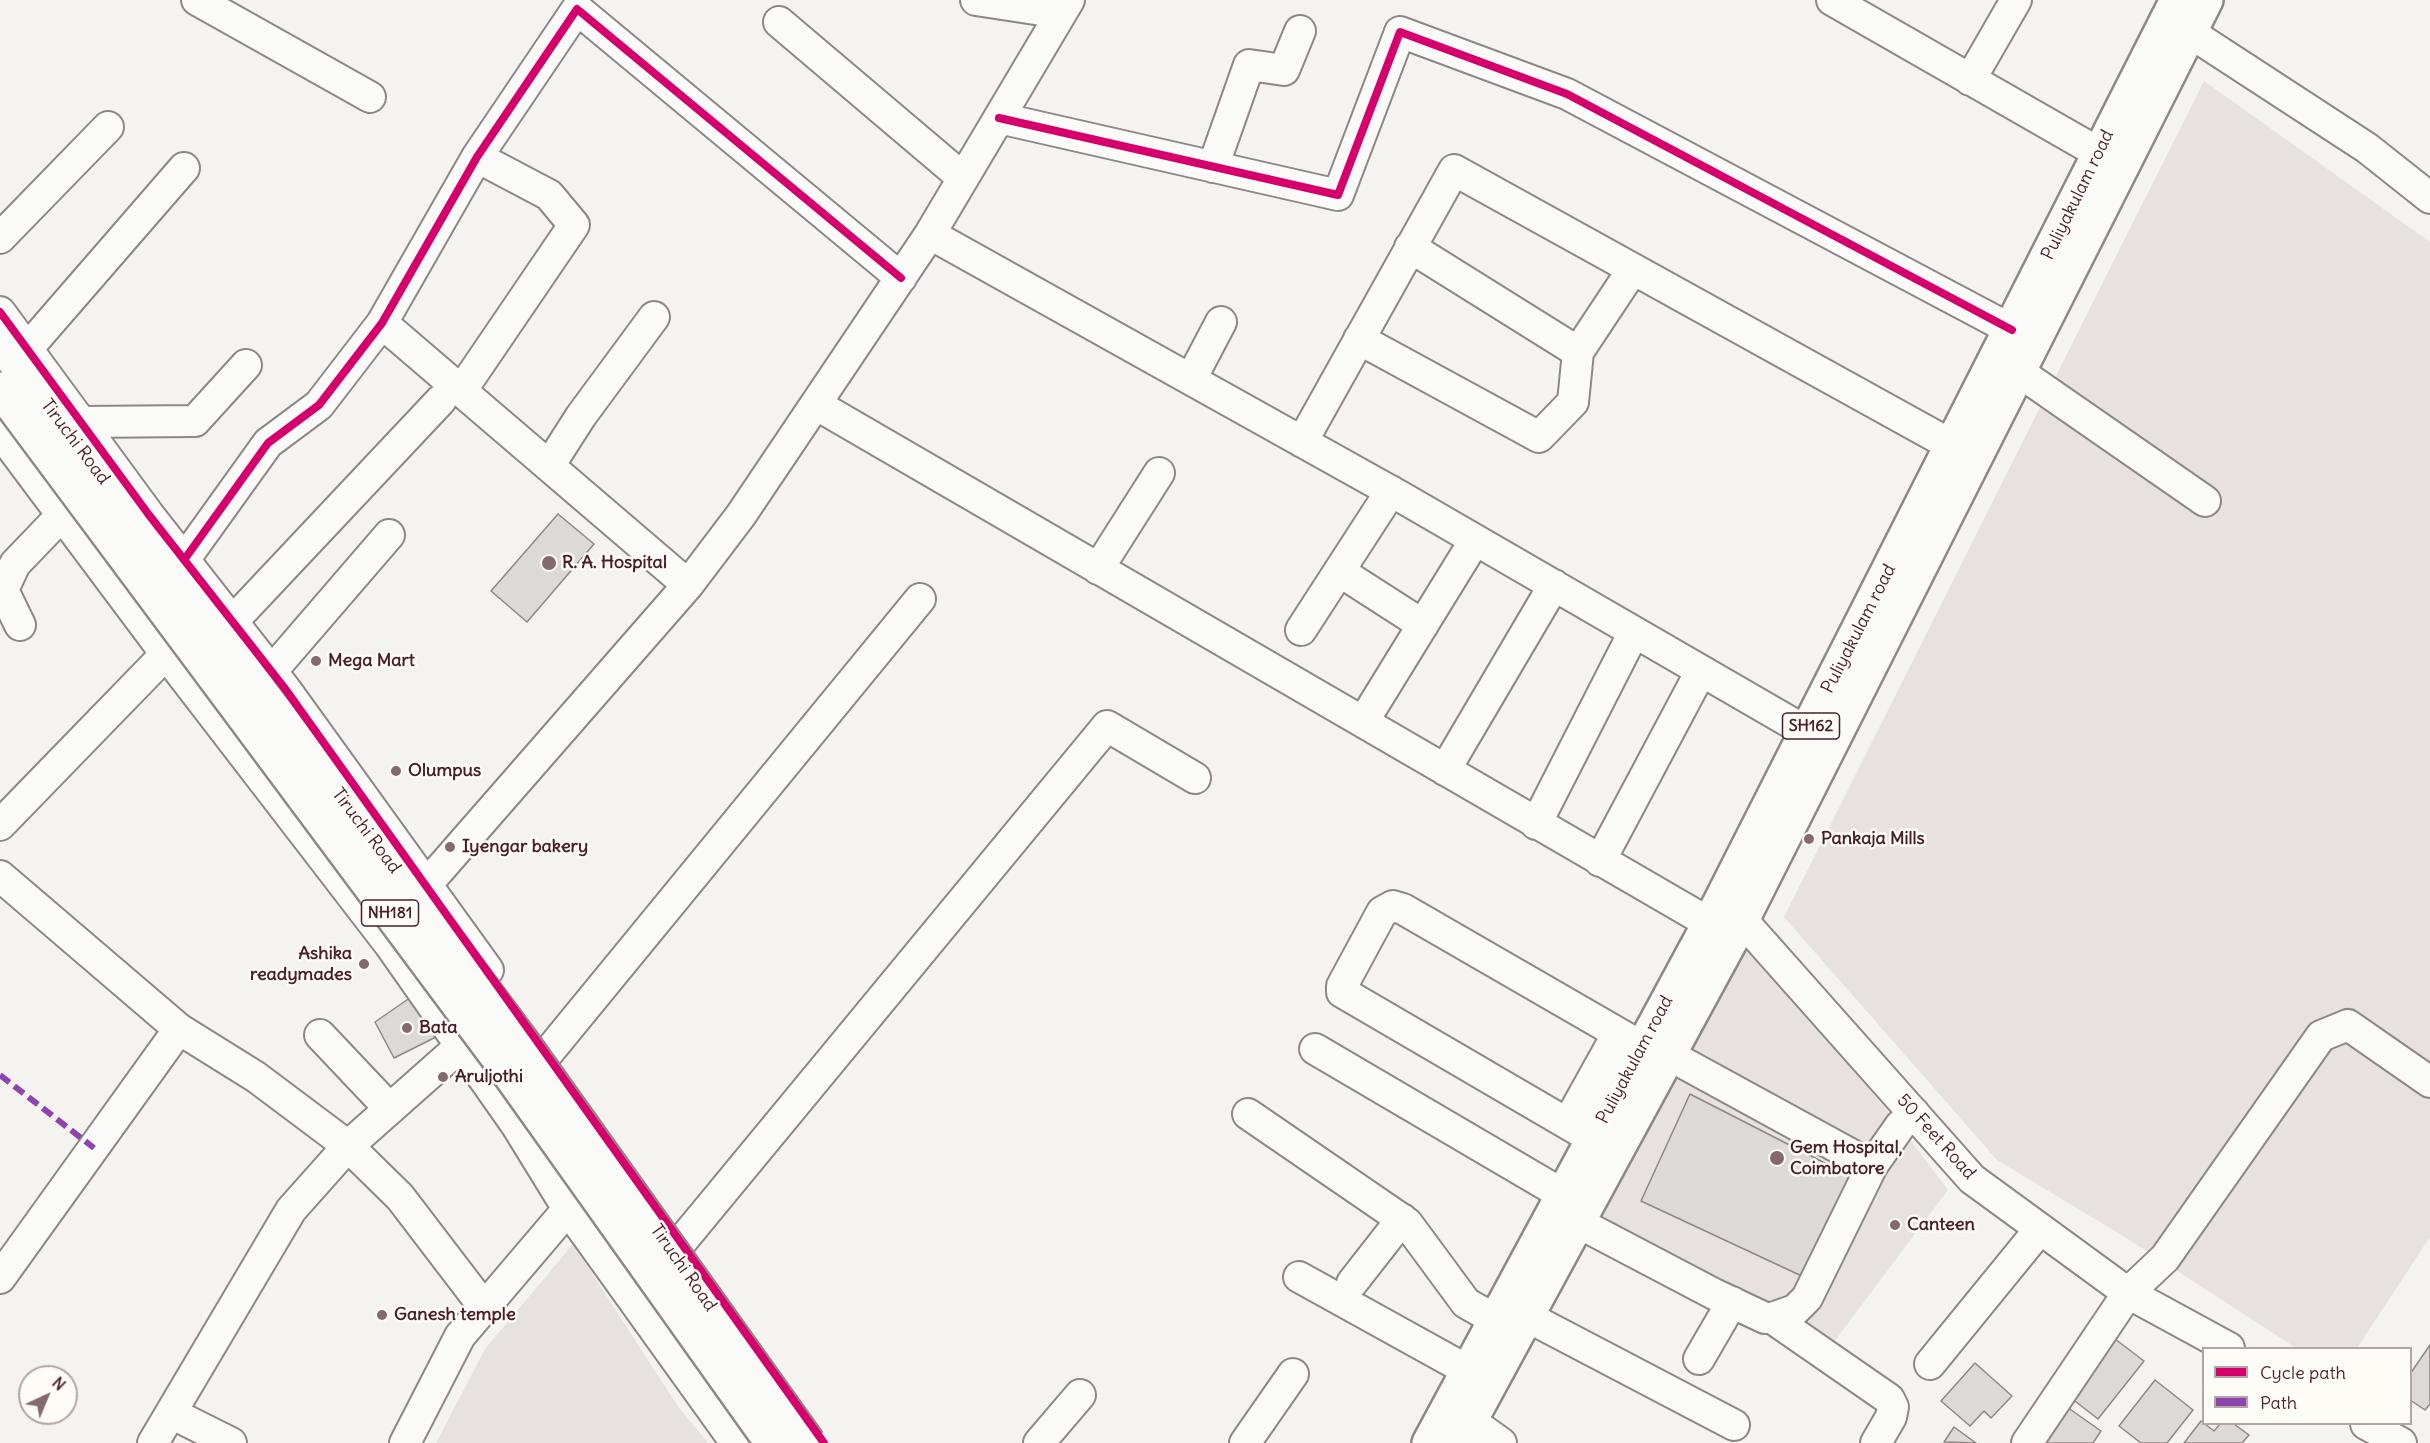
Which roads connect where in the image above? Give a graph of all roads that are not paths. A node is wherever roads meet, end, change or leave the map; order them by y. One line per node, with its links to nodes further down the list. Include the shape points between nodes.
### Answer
1 (197, 0): 11 (street)
2 (976, 0): 6 (street)
3 (1832, 0): 10 (street)
4 (2016, 0): 10 (street)
5 (2206, 0): 7 (main road, Puliyakulam road / SH162)
6 (1065, 6): 12 (street)
7 (2177, 18): 14 (main road, Puliyakulam road / SH162); 19 (street, via 2367,148); 34 (main road, Puliyakulam road / SH162)
8 (779, 22): 18 (street)
9 (1300, 31): 16 (street, via 1284,70 1249,65)
10 (1970, 80): 14 (street)
11 (370, 97)
12 (999, 118): 16 (street); 18 (street)
13 (108, 127): 21 (street)
14 (2099, 153): 29 (main road, Puliyakulam road / SH162)
15 (477, 157): 24 (street, via 577,9); 28 (street); 37 (street, via 549,195 574,225)
16 (1213, 167): 29 (street, via 1338,195 1400,32 1567,94)
17 (184, 168): 31 (street)
18 (963, 178): 20 (street)
19 (2430, 198)
20 (930, 234): 24 (street); 35 (street)
21 (0, 238)
22 (1410, 247): 23 (street, via 1454,170); 30 (street); 32 (street)
23 (1633, 269): 32 (street); 42 (street)
24 (901, 278): 38 (street)
25 (0, 312): 31 (street)
26 (654, 317): 43 (street)
27 (1221, 322): 35 (street)
28 (382, 323): 37 (street); 50 (street, via 319,405 268,443)
29 (2012, 330): 42 (main road, Puliyakulam road / SH162)
30 (1359, 339): 32 (street, via 1539,437 1573,402); 41 (street)
31 (14, 346): 39 (street); 116 (main road, Tiruchi Road / NH181, bridge, via 522,1042)
32 (1578, 351)
33 (246, 365): 39 (street, via 195,421)
34 (2019, 372): 46 (street); 73 (main road, Puliyakulam road / SH162)
35 (1191, 379): 41 (street)
36 (0, 388): 115 (main road, Tiruchi Road / NH181, bridge, via 498,1058)
37 (451, 395): 43 (street); 56 (street)
38 (817, 405): 51 (street, 50 Feet Road); 53 (street)
39 (81, 422): 50 (street)
40 (0, 432): 47 (street)
41 (1302, 442): 45 (street)
42 (1953, 446): 65 (main road, Puliyakulam road / SH162)
43 (549, 466): 53 (street)
44 (1159, 472): 51 (street)
45 (1391, 491): 49 (street); 52 (street)
46 (2205, 501)
47 (63, 514): 57 (street, via 15,564 3,590); 61 (street)
48 (389, 535): 63 (street)
49 (1475, 540): 54 (street); 58 (street)
50 (184, 560): 56 (street)
51 (1098, 568): 64 (street, 50 Feet Road)
52 (1339, 571): 58 (street); 59 (street)
53 (688, 585): 72 (street)
54 (1554, 585): 60 (street); 66 (street)
55 (920, 599): 79 (street)
56 (232, 622): 63 (street)
57 (20, 625)
58 (1423, 625): 64 (street)
59 (1301, 630)
60 (1634, 632): 62 (street); 68 (street)
61 (166, 654): 69 (street); 76 (street)
62 (1701, 670): 65 (street); 70 (street)
63 (272, 672): 72 (street)
64 (1362, 722): 66 (street, 50 Feet Road)
65 (1807, 732): 73 (main road, Puliyakulam road / SH162)
66 (1445, 770): 68 (street, 50 Feet Road)
67 (1196, 778): 92 (street, via 1107,726)
68 (1536, 824): 70 (street, 50 Feet Road)
69 (0, 825)
70 (1600, 861): 73 (street, 50 Feet Road)
71 (0, 876): 74 (street)
72 (427, 884): 79 (street)
73 (1725, 921): 77 (main road, Puliyakulam road / SH162); 82 (street, 50 Feet Road)
74 (179, 1029): 85 (street, via 256,1077); 94 (street)
75 (320, 1035): 81 (street)
76 (462, 1045): 81 (street); 89 (street, via 518,1126)
77 (1643, 1045): 84 (main road, Puliyakulam road / SH162); 84 (street, via 1403,909 1393,906 1382,912 1342,992); 87 (street); 88 (main road, Puliyakulam road / SH162)
78 (1316, 1049): 88 (street)
79 (547, 1054): 86 (street)
80 (2430, 1082): 96 (street, via 2348,1025 2321,1036 2165,1258)
81 (390, 1109): 85 (street)
82 (1914, 1113): 87 (street); 91 (street, 50 Feet Road, via 1972,1179)
83 (1248, 1114): 90 (street)
84 (1580, 1131): 88 (main road, Puliyakulam road / SH162)
85 (348, 1146): 98 (street, via 400,1197); 107 (street, via 291,1210)
86 (616, 1150): 89 (street); 92 (street)
87 (1872, 1166): 99 (street, via 1807,1298 1795,1310)
88 (1570, 1208): 97 (street); 100 (main road, Puliyakulam road / SH162)
89 (568, 1209): 98 (street); 114 (street)
90 (1402, 1219): 95 (street); 100 (street, via 1466,1304)
91 (2040, 1228): 96 (street, 50 Feet Road); 103 (street)
92 (682, 1241): 117 (street)
93 (1299, 1277): 104 (street)
94 (0, 1278)
95 (1352, 1283)
96 (2128, 1293): 101 (street, 50 Feet Road); 123 (street)
97 (1732, 1302): 99 (street); 102 (street)
98 (484, 1307): 113 (street, via 460,1336)
99 (1772, 1318): 122 (street, via 1889,1399 1892,1417)
100 (1512, 1322): 104 (main road, Puliyakulam road / SH162); 108 (street); 110 (main road, Puliyakulam road / SH162)
101 (2227, 1347)
102 (1699, 1359)
103 (1930, 1364)
104 (1467, 1370): 120 (main road, Puliyakulam road / SH162)
105 (1293, 1374): 119 (street)
106 (1080, 1395): 118 (street)
107 (171, 1413): 111 (street); 112 (street)
108 (1734, 1425)
109 (2368, 1425): 124 (street)
110 (1464, 1432): 121 (street)
111 (153, 1443)
112 (231, 1443)
113 (405, 1443)
114 (736, 1443)
115 (772, 1443)
116 (808, 1443)
117 (824, 1443)
118 (1039, 1443)
119 (1245, 1443)
120 (1429, 1443)
121 (1501, 1443)
122 (1875, 1443)
123 (2026, 1443)
124 (2401, 1443)

